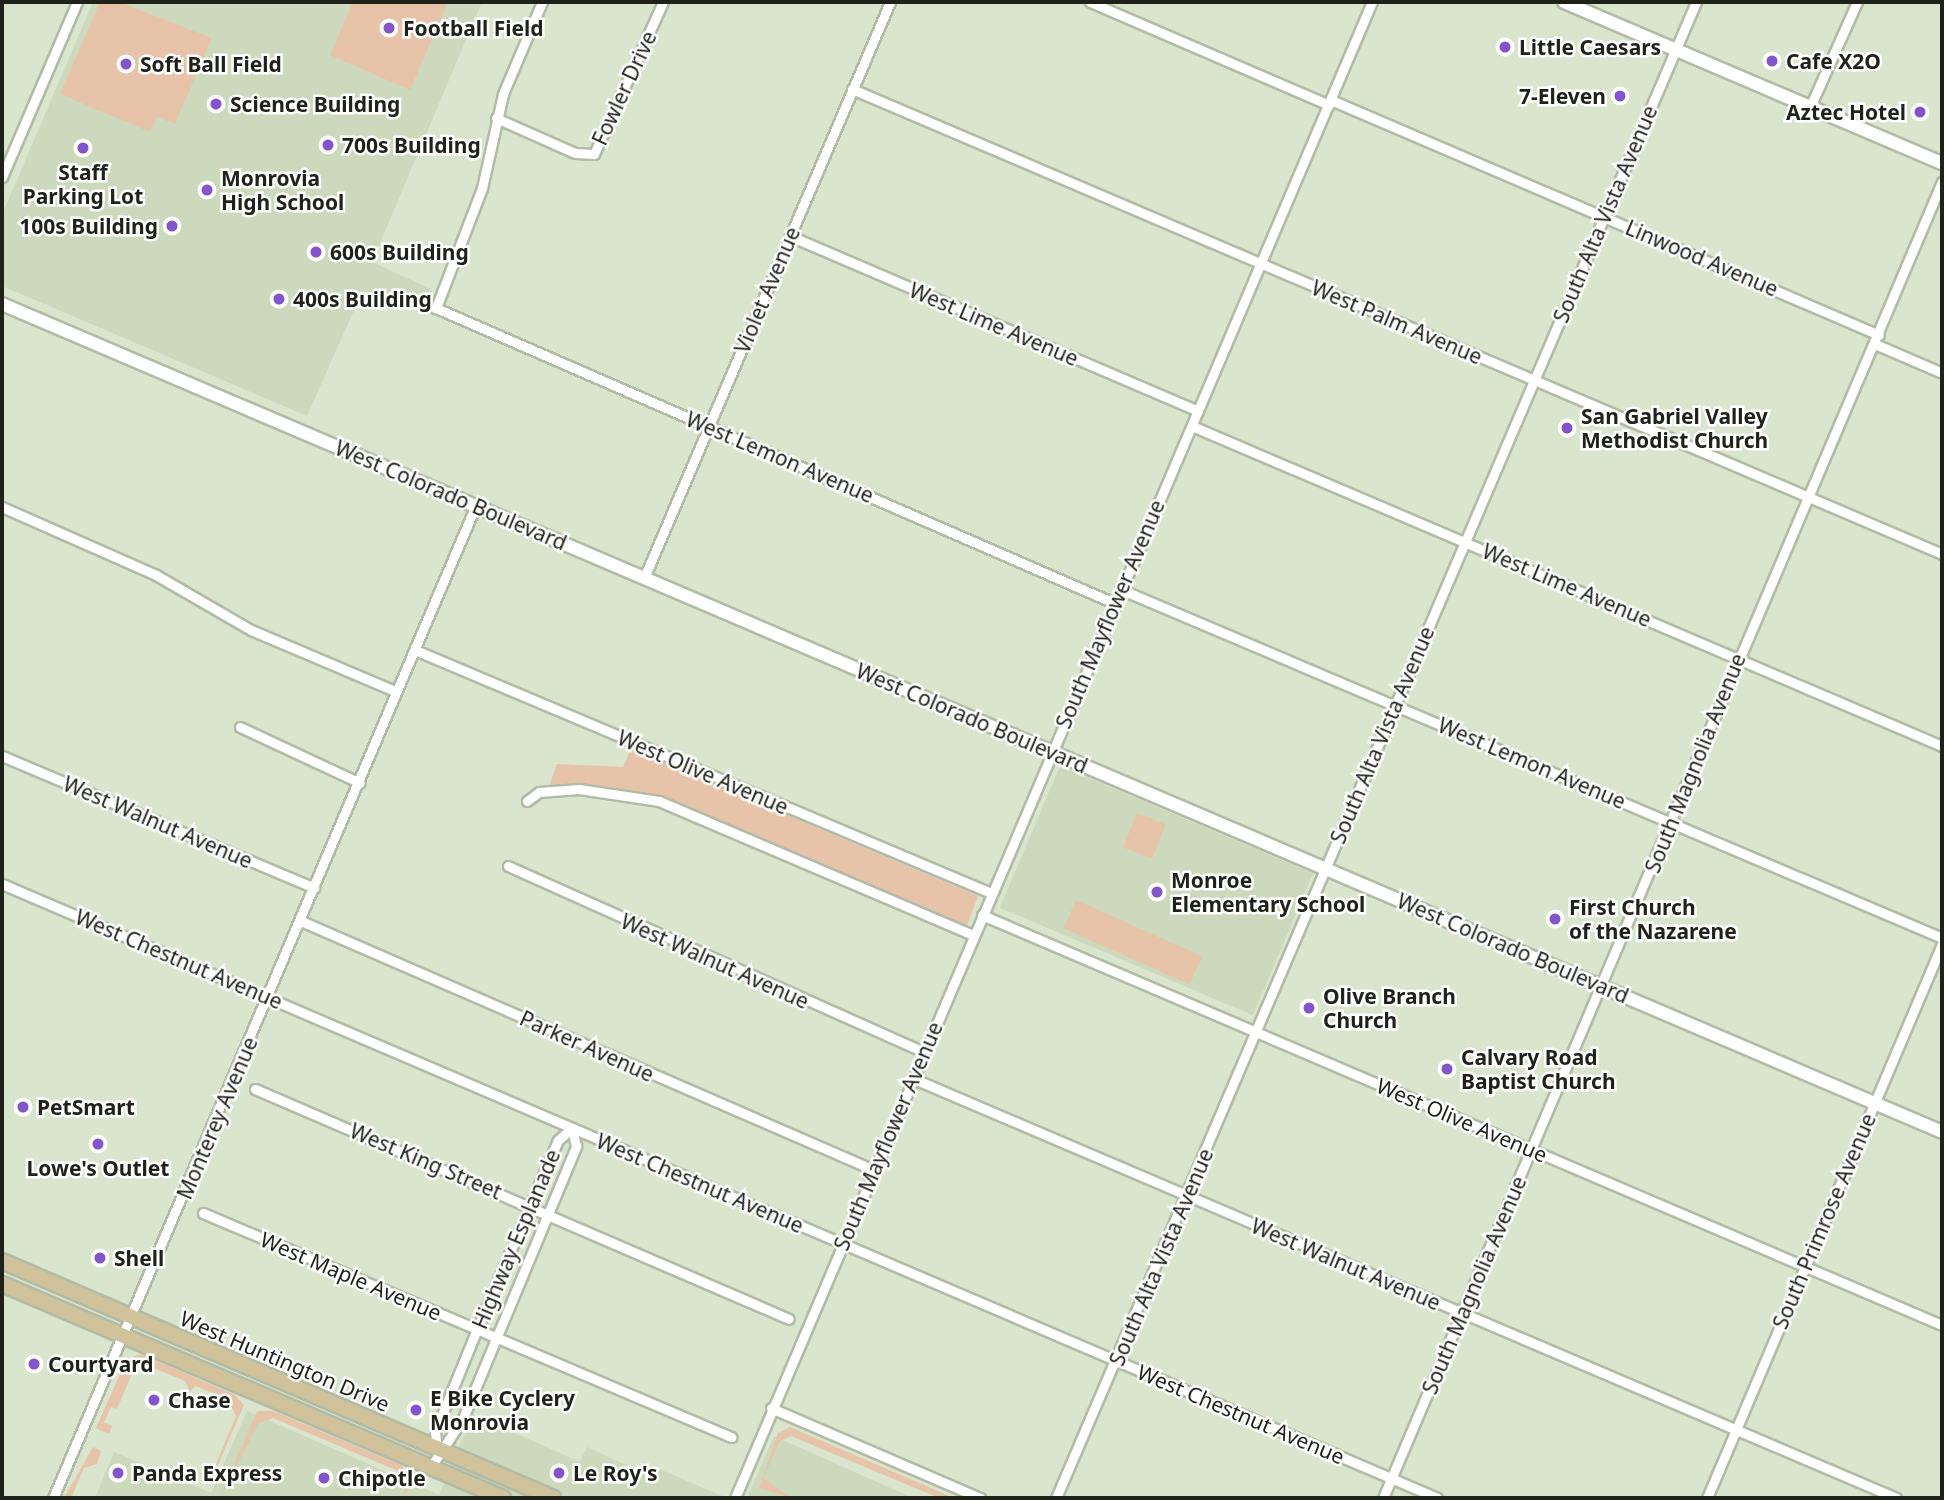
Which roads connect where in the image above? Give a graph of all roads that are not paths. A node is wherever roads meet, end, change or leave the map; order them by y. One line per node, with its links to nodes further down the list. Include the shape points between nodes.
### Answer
1 (77, 2): 16 (street)
2 (542, 2): 14 (street)
3 (663, 2): 14 (street, Fowler Drive, via 594,154 575,153)
4 (890, 2): 11 (street, Violet Avenue)
5 (1090, 2): 12 (street, Linwood Avenue)
6 (1372, 2): 12 (street, South Mayflower Avenue)
7 (1564, 2): 10 (street)
8 (1696, 2): 10 (street, South Alta Vista Avenue)
9 (1857, 2): 13 (street)
10 (1674, 49): 13 (street); 18 (street, South Alta Vista Avenue)
11 (852, 89): 19 (street, Violet Avenue); 20 (street, West Palm Avenue)
12 (1330, 102): 18 (street, Linwood Avenue); 20 (street, South Mayflower Avenue)
13 (1810, 107): 15 (street)
14 (496, 118): 27 (street, West Lemon Avenue, via 482,188 437,301 445,314)
15 (1942, 163)
16 (2, 177)
17 (1942, 183): 22 (street, South Magnolia Avenue)
18 (1604, 216): 22 (street, Linwood Avenue); 24 (street, South Alta Vista Avenue)
19 (790, 236): 25 (street, West Lime Avenue); 27 (street, Violet Avenue)
20 (1261, 264): 24 (street, West Palm Avenue); 25 (street, South Mayflower Avenue)
21 (2, 304): 29 (street, West Colorado Boulevard)
22 (1877, 340): 23 (street, Linwood Avenue); 28 (street, South Magnolia Avenue)
23 (1942, 373)
24 (1534, 380): 28 (street, West Palm Avenue); 31 (street, South Alta Vista Avenue)
25 (1198, 411): 26 (street, South Mayflower Avenue)
26 (1192, 426): 31 (street, West Lime Avenue); 34 (street, South Mayflower Avenue)
27 (708, 427): 33 (street, Violet Avenue); 35 (street, West Lemon Avenue)
28 (1810, 498): 32 (street, West Palm Avenue); 37 (street, South Magnolia Avenue)
29 (476, 505): 33 (street, West Colorado Boulevard); 36 (street, Monterey Avenue)
30 (2, 507): 38 (street, via 156,575 251,630)
31 (1465, 541): 37 (street, West Lime Avenue); 39 (street, South Alta Vista Avenue)
32 (1942, 554)
33 (644, 578): 42 (street, West Colorado Boulevard)
34 (1121, 589): 35 (street, South Mayflower Avenue); 39 (street, West Lemon Avenue)
35 (1114, 603): 42 (street, South Mayflower Avenue)
36 (415, 650): 38 (street, Monterey Avenue); 51 (street, West Olive Avenue)
37 (1738, 658): 41 (street, West Lime Avenue); 46 (street, South Magnolia Avenue)
38 (395, 691): 44 (street, Monterey Avenue)
39 (1395, 704): 46 (street, West Lemon Avenue); 48 (street, South Alta Vista Avenue)
40 (240, 727): 44 (street)
41 (1942, 746)
42 (1051, 751): 48 (street, West Colorado Boulevard); 51 (street, South Mayflower Avenue)
43 (2, 755): 50 (street, West Walnut Avenue)
44 (360, 783): 50 (street, Monterey Avenue)
45 (527, 801): 54 (street, West Olive Avenue, via 539,792 579,789 659,801)
46 (1671, 822): 55 (street, West Lemon Avenue); 57 (street, South Magnolia Avenue)
47 (508, 866): 60 (street, West Walnut Avenue)
48 (1325, 868): 57 (street, West Colorado Boulevard); 59 (street, South Alta Vista Avenue)
49 (2, 884): 58 (street, West Chestnut Avenue)
50 (314, 888): 53 (street, Monterey Avenue)
51 (991, 893): 52 (street, South Mayflower Avenue)
52 (982, 915): 54 (street, South Mayflower Avenue); 59 (street, West Olive Avenue)
53 (301, 921): 58 (street, Monterey Avenue); 67 (street, Parker Avenue)
54 (973, 935): 60 (street, South Mayflower Avenue)
55 (1942, 938)
56 (1942, 944): 63 (street, South Primrose Avenue)
57 (1602, 986): 63 (street, West Colorado Boulevard); 66 (street, South Magnolia Avenue)
58 (267, 997): 64 (street, West Chestnut Avenue); 77 (street, Monterey Avenue)
59 (1255, 1031): 66 (street, West Olive Avenue); 68 (street, South Alta Vista Avenue)
60 (923, 1052): 61 (street, South Mayflower Avenue)
61 (912, 1078): 67 (street, South Mayflower Avenue); 68 (street, West Walnut Avenue)
62 (256, 1089): 69 (street, West King Street)
63 (1874, 1103): 65 (street, West Colorado Boulevard); 74 (street, South Primrose Avenue)
64 (572, 1128): 69 (street, Highway Esplanade, via 558,1140); 71 (street, Highway Esplanade, via 576,1146); 72 (street, West Chestnut Avenue)
65 (1942, 1132)
66 (1532, 1150): 74 (street, West Olive Avenue); 76 (street, South Magnolia Avenue)
67 (874, 1170): 72 (street, South Mayflower Avenue)
68 (1187, 1195): 76 (street, West Walnut Avenue); 83 (street, South Alta Vista Avenue)
69 (530, 1205): 71 (street, West King Street); 80 (street, Highway Esplanade)
70 (203, 1213): 80 (street, West Maple Avenue)
71 (548, 1213): 78 (street, West King Street); 82 (street, Highway Esplanade)
72 (841, 1244): 83 (street, West Chestnut Avenue); 84 (street, South Mayflower Avenue)
73 (2, 1261): 77 (main road, West Huntington Drive)
74 (1805, 1266): 79 (street, West Olive Avenue); 85 (street, South Primrose Avenue)
75 (2, 1284): 81 (main road, West Huntington Drive)
76 (1462, 1313): 85 (street, West Walnut Avenue); 89 (street, South Magnolia Avenue)
77 (130, 1317): 81 (street, Monterey Avenue); 87 (main road, West Huntington Drive)
78 (789, 1319)
79 (1942, 1325)
80 (477, 1329): 82 (street, West Maple Avenue); 87 (street, Highway Esplanade, via 435,1432)
81 (124, 1336): 88 (main road, West Huntington Drive); 90 (street, Monterey Avenue)
82 (496, 1336): 86 (street, West Maple Avenue); 87 (street, Highway Esplanade, via 463,1418)
83 (1116, 1361): 89 (street, West Chestnut Avenue); 95 (street, South Alta Vista Avenue)
84 (771, 1409): 93 (street, South Mayflower Avenue); 94 (street)
85 (1736, 1429): 98 (street, South Primrose Avenue); 99 (street, West Walnut Avenue)
86 (730, 1437)
87 (438, 1451): 88 (street, Highway Esplanade); 92 (main road, West Huntington Drive)
88 (430, 1468): 91 (main road, West Huntington Drive)
89 (1392, 1479): 96 (street, South Magnolia Avenue); 97 (street, West Chestnut Avenue)
90 (53, 1498)
91 (503, 1498)
92 (553, 1498)
93 (735, 1498)
94 (980, 1498)
95 (1056, 1498)
96 (1383, 1498)
97 (1437, 1498)
98 (1707, 1498)
99 (1896, 1498)

